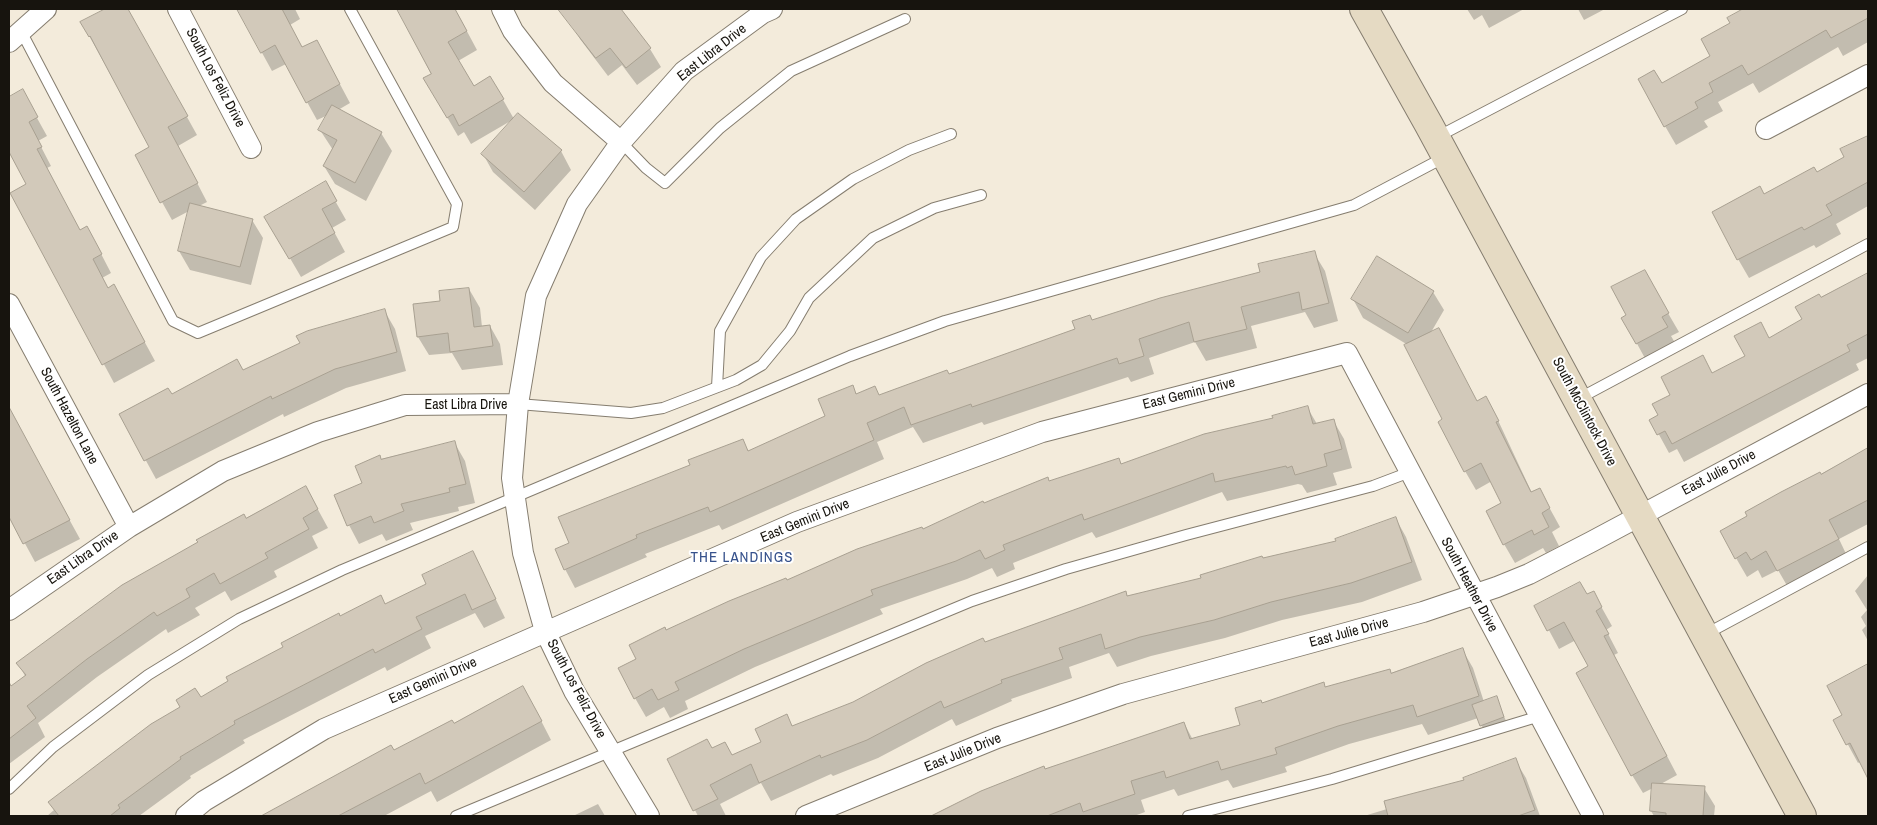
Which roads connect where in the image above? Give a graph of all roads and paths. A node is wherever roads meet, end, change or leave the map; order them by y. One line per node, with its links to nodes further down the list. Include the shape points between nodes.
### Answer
1 (46, 9): 9 (street)
2 (178, 9): 15 (street, South Los Feliz Drive)
3 (350, 9): 9 (lane, via 457,204 453,227 198,333 173,321)
4 (502, 9): 13 (street, via 514,31 553,83)
5 (772, 9): 13 (street, East Libra Drive, via 684,72)
6 (1364, 9): 14 (main road, South McClintock Drive)
7 (1682, 9): 14 (lane)
8 (905, 19): 13 (lane, via 791,71 720,128 665,184)
9 (15, 37)
10 (1868, 75): 11 (street)
11 (1766, 129)
12 (952, 134): 20 (lane, via 910,150 853,179 796,219 766,250 720,331)
13 (620, 142): 23 (street, East Libra Drive, via 577,204 536,296)
14 (1441, 147): 22 (main road, South McClintock Drive); 25 (lane, via 1354,205 936,324 850,356)
15 (251, 148)
16 (981, 195): 20 (lane, via 934,208 873,238 809,298 790,330 762,365 736,380)
17 (1868, 244): 22 (lane)
18 (9, 304): 27 (street, South Hazelton Lane)
19 (1347, 353): 24 (street, South Heather Drive); 31 (street, East Gemini Drive, via 1042,432 797,522)
20 (717, 386): 23 (lane, via 663,408 631,412)
21 (1868, 394): 26 (street, East Julie Drive)
22 (1577, 400): 26 (main road, South McClintock Drive)
23 (518, 404): 25 (street, South Los Feliz Drive, via 512,478); 27 (street, East Libra Drive, via 406,405 318,432 224,471)
24 (1410, 472): 29 (street, South Heather Drive); 34 (lane, via 1373,486 1066,569 972,601)
25 (515, 496): 31 (street, South Los Feliz Drive, via 523,553); 35 (lane, via 342,570 239,619 148,675 53,747)
26 (1640, 516): 29 (street, East Julie Drive, via 1529,574); 32 (main road, South McClintock Drive)
27 (129, 527): 30 (street, East Libra Drive)
28 (1868, 547): 32 (lane)
29 (1475, 596): 33 (street, South Heather Drive); 39 (street, East Julie Drive, via 1122,694 997,738)
30 (9, 610)
31 (545, 631): 34 (street, South Los Feliz Drive, via 574,691); 36 (street, East Gemini Drive, via 324,729 204,801)
32 (1704, 635): 42 (main road, South McClintock Drive)
33 (1540, 716): 40 (lane, via 1332,779); 41 (street, South Heather Drive)
34 (610, 752): 37 (lane); 38 (street, South Los Feliz Drive)
35 (9, 789)
36 (186, 816)
37 (456, 816)
38 (649, 816)
39 (806, 816)
40 (1188, 816)
41 (1593, 816)
42 (1802, 816)

